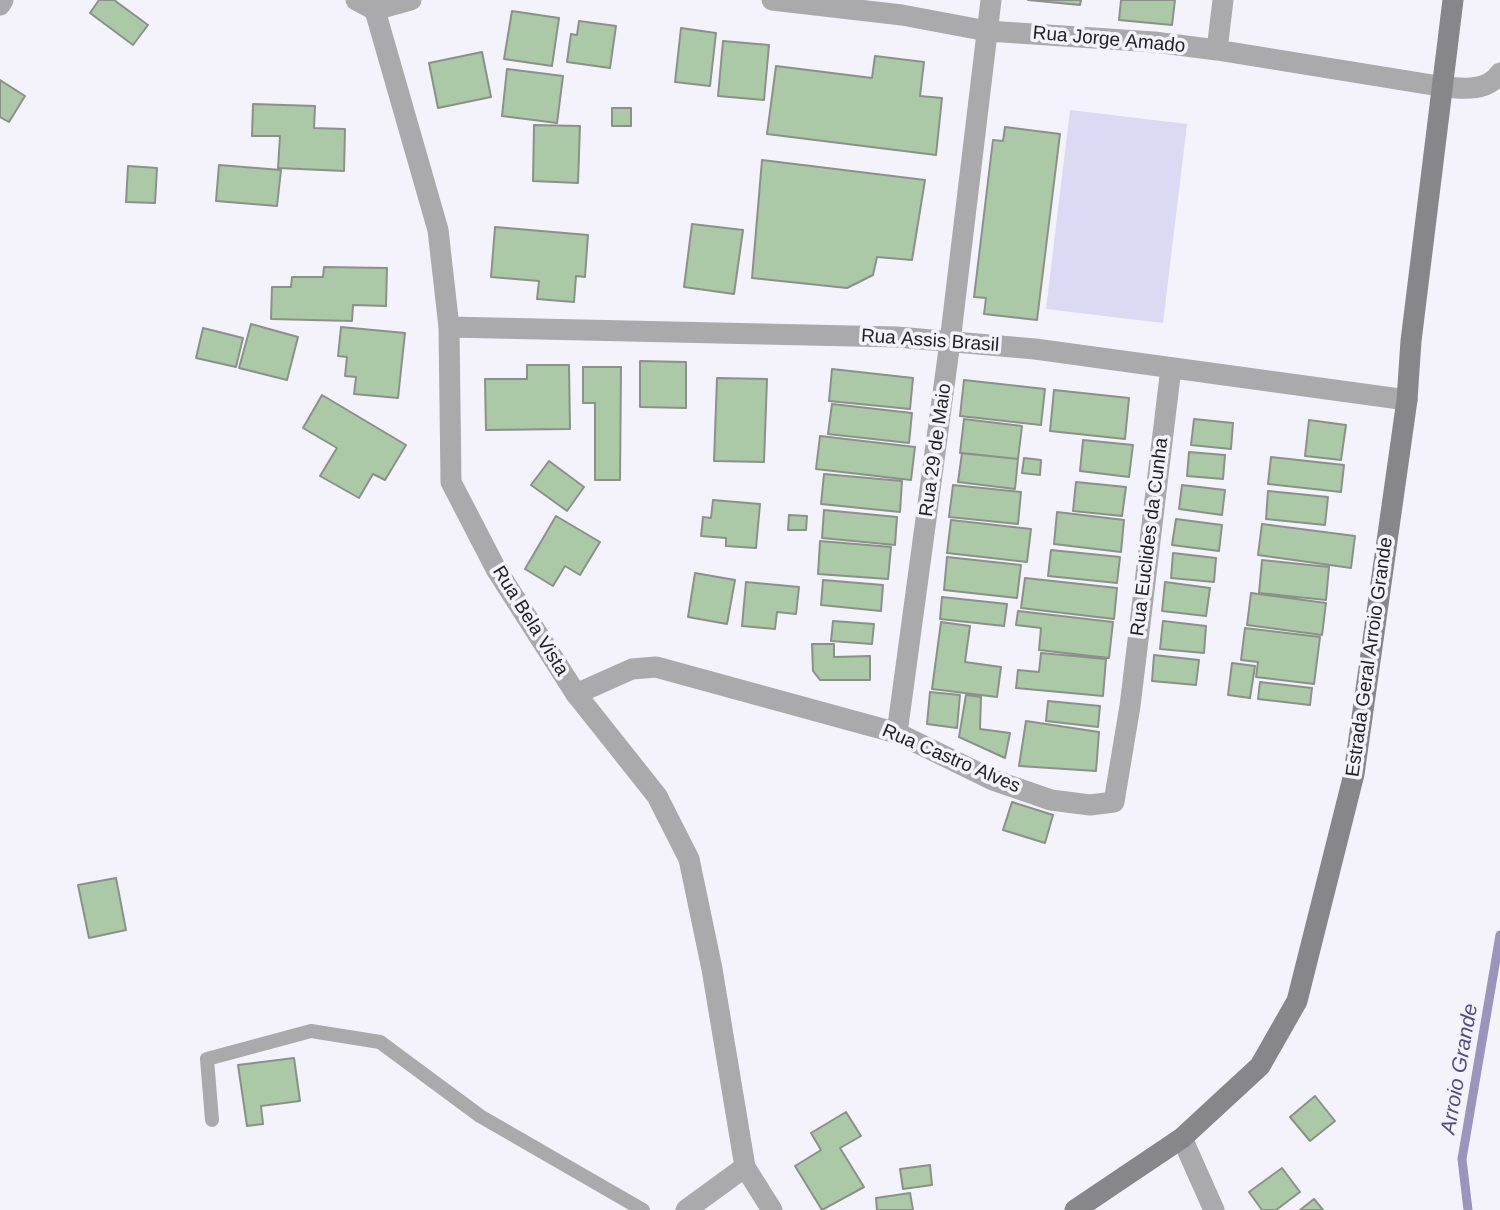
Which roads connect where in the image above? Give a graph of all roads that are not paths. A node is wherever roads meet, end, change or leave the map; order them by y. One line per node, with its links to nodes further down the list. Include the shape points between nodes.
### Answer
1 (4, 0): 8 (street)
2 (411, 0): 7 (street)
3 (773, 0): 9 (street, Rua Jorge Amado, via 902,15)
4 (991, 0): 9 (street, Rua 29 de Maio)
5 (1223, 0): 10 (street)
6 (1453, 0): 12 (main road, Estrada Geral Arroio Grande)
7 (368, 3): 13 (street, Rua Bela Vista, via 439,230)
8 (0, 5)
9 (987, 31): 10 (street, Rua Jorge Amado); 14 (street, Rua 29 de Maio)
10 (1217, 50): 12 (street, Rua Jorge Amado)
11 (1500, 73): 12 (street, Rua Jorge Amado, via 1494,81 1469,90)
12 (1445, 87): 16 (main road, Estrada Geral Arroio Grande)
13 (449, 327): 14 (street, Rua Assis Brasil, via 678,330); 17 (street, Rua Bela Vista, via 451,482 496,569)
14 (950, 342): 15 (street, Rua Assis Brasil); 19 (street, Rua 29 de Maio)
15 (1171, 368): 16 (street, Rua Assis Brasil); 18 (street, Rua Euclides da Cunha)
16 (1407, 400): 21 (main road, Estrada Geral Arroio Grande, via 1354,774 1297,1001 1260,1066)
17 (576, 694): 19 (street, Rua Castro Alves, via 632,669 656,667); 22 (street, Rua Bela Vista, via 657,796 689,859)
18 (1130, 706): 19 (street, Rua Castro Alves, via 1114,803 1051,800 993,780)
19 (897, 733)
20 (212, 1120): 23 (lane, via 207,1059 311,1031 380,1042 480,1116)
21 (1182, 1138): 26 (main road, Estrada Geral Arroio Grande); 27 (street)
22 (745, 1167): 24 (street); 25 (street, Rua Bela Vista)
23 (643, 1210)
24 (686, 1210)
25 (772, 1210)
26 (1075, 1210)
27 (1214, 1210)

